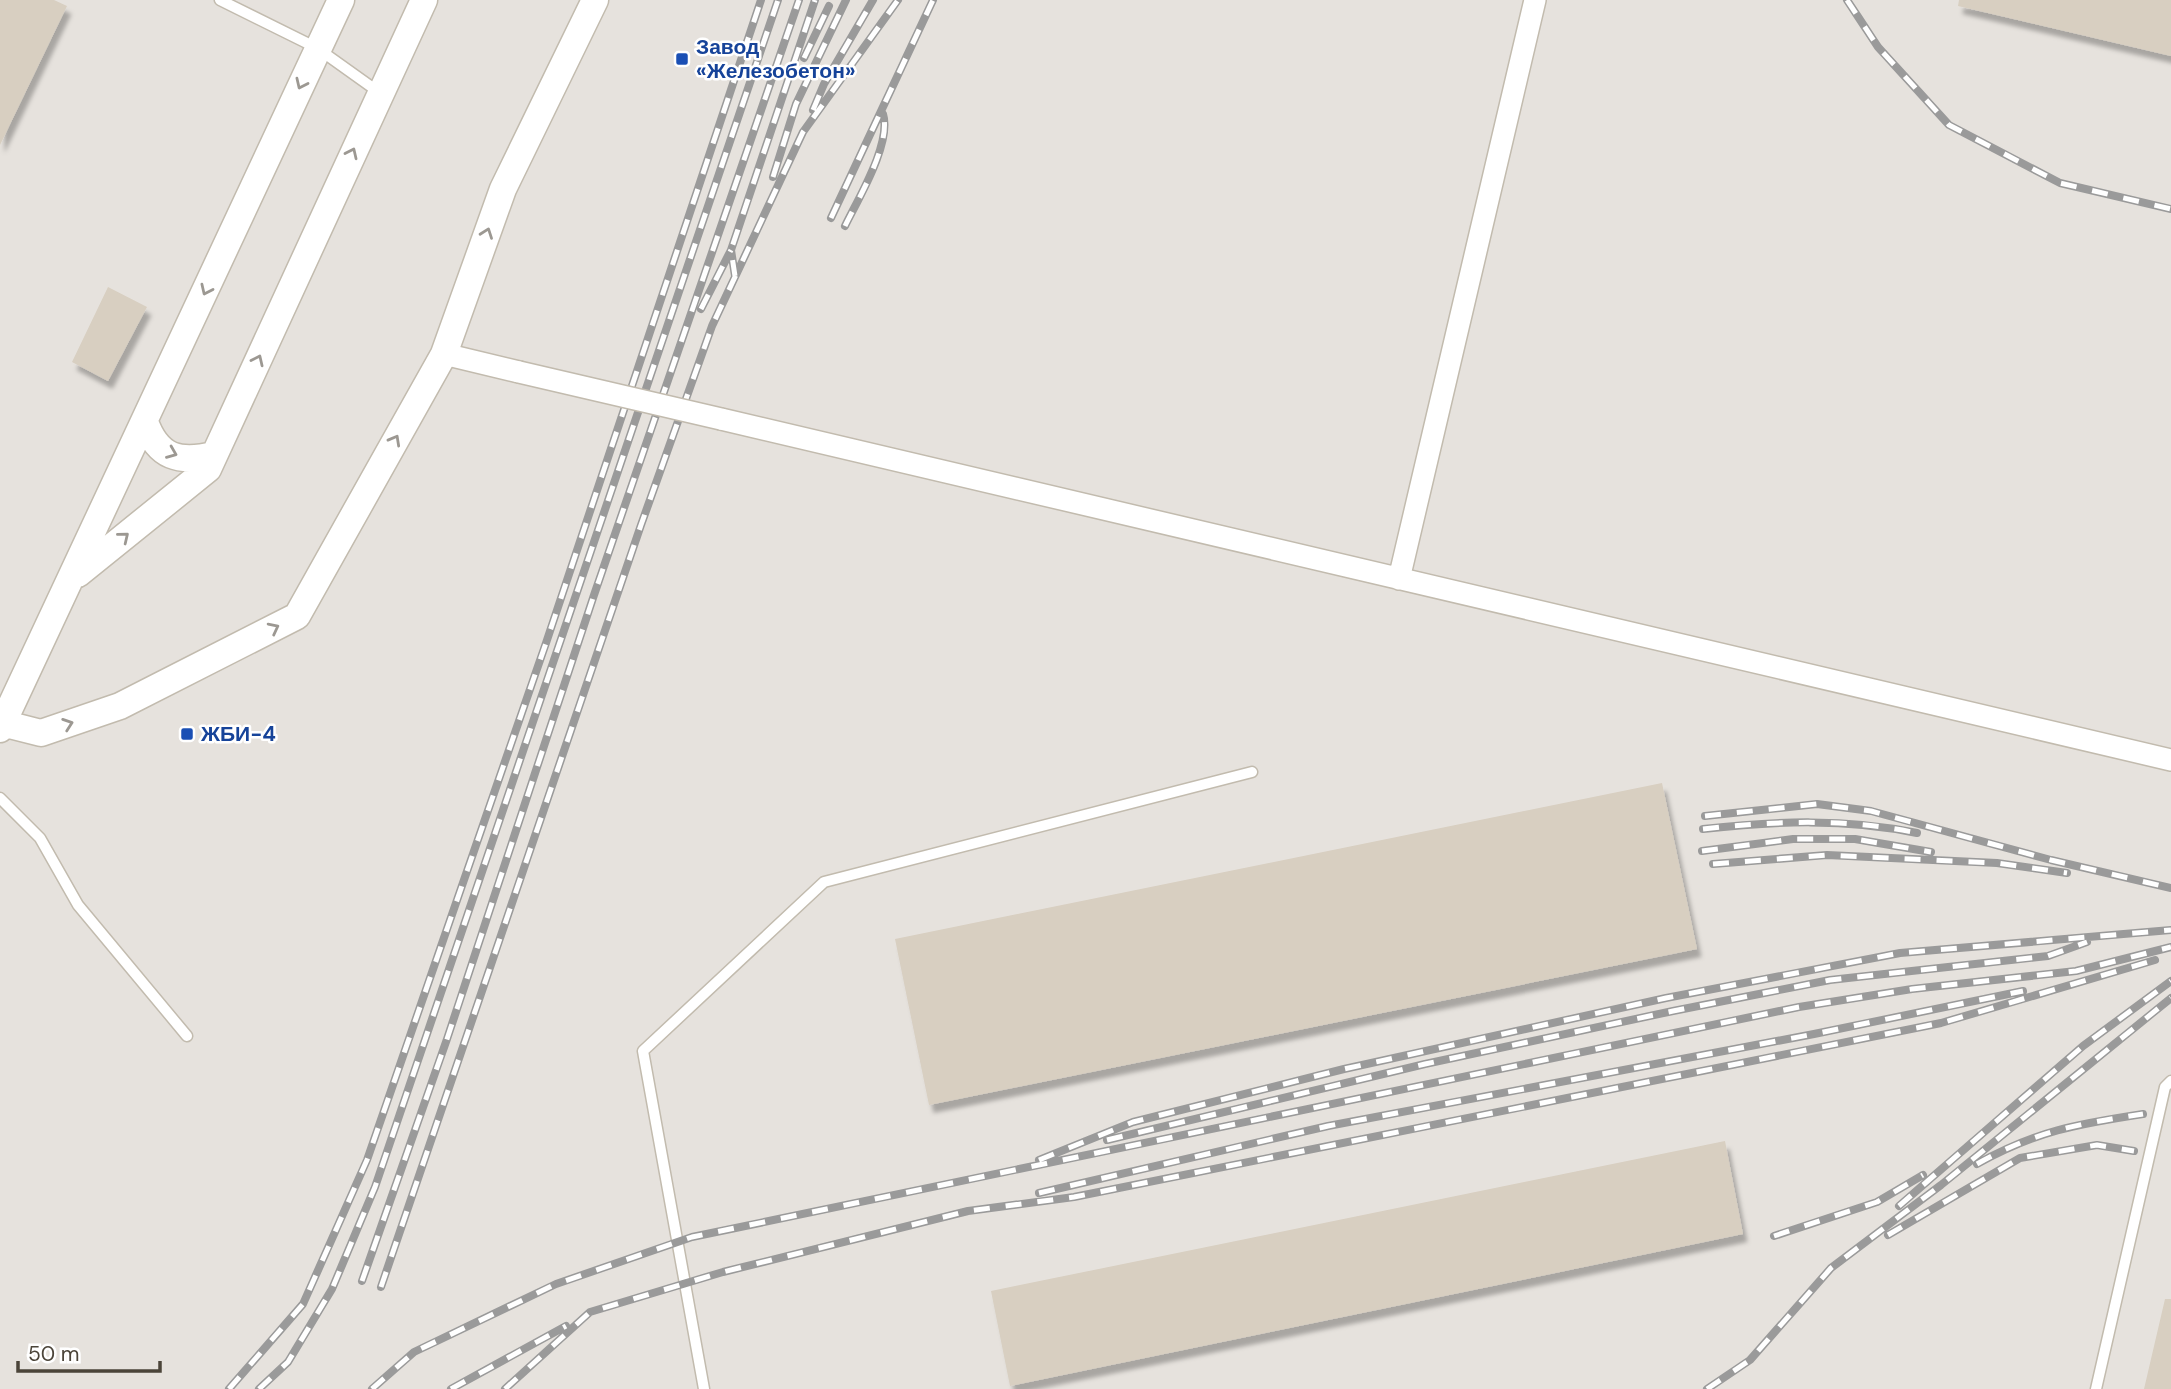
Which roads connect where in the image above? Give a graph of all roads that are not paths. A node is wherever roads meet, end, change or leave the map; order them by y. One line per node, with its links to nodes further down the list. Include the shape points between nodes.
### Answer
1 (220, 0): 6 (lane)
2 (341, 0): 6 (street)
3 (424, 0): 7 (street)
4 (595, 0): 8 (street, one-way to 4, via 503,188)
5 (1535, 0): 11 (street)
6 (317, 48): 7 (lane); 9 (street, one-way to 9)
7 (380, 93): 10 (street, one-way to 7)
8 (443, 354): 11 (street, bridge); 13 (street, one-way to 8, via 41,733 120,706 297,616)
9 (145, 422): 10 (street, one-way to 10, via 153,443 169,454 191,460); 12 (street)
10 (214, 455): 12 (street, one-way to 10, via 208,469)
11 (1399, 579): 14 (street)
12 (71, 580): 13 (street)
13 (1, 725)
14 (2171, 760)
15 (1252, 772): 19 (lane, via 824,882 643,1051)
16 (0, 798): 17 (lane, via 40,838 78,905)
17 (187, 1036)
18 (2171, 1080): 20 (lane, via 2165,1087)
19 (704, 1389)
20 (2096, 1389)

